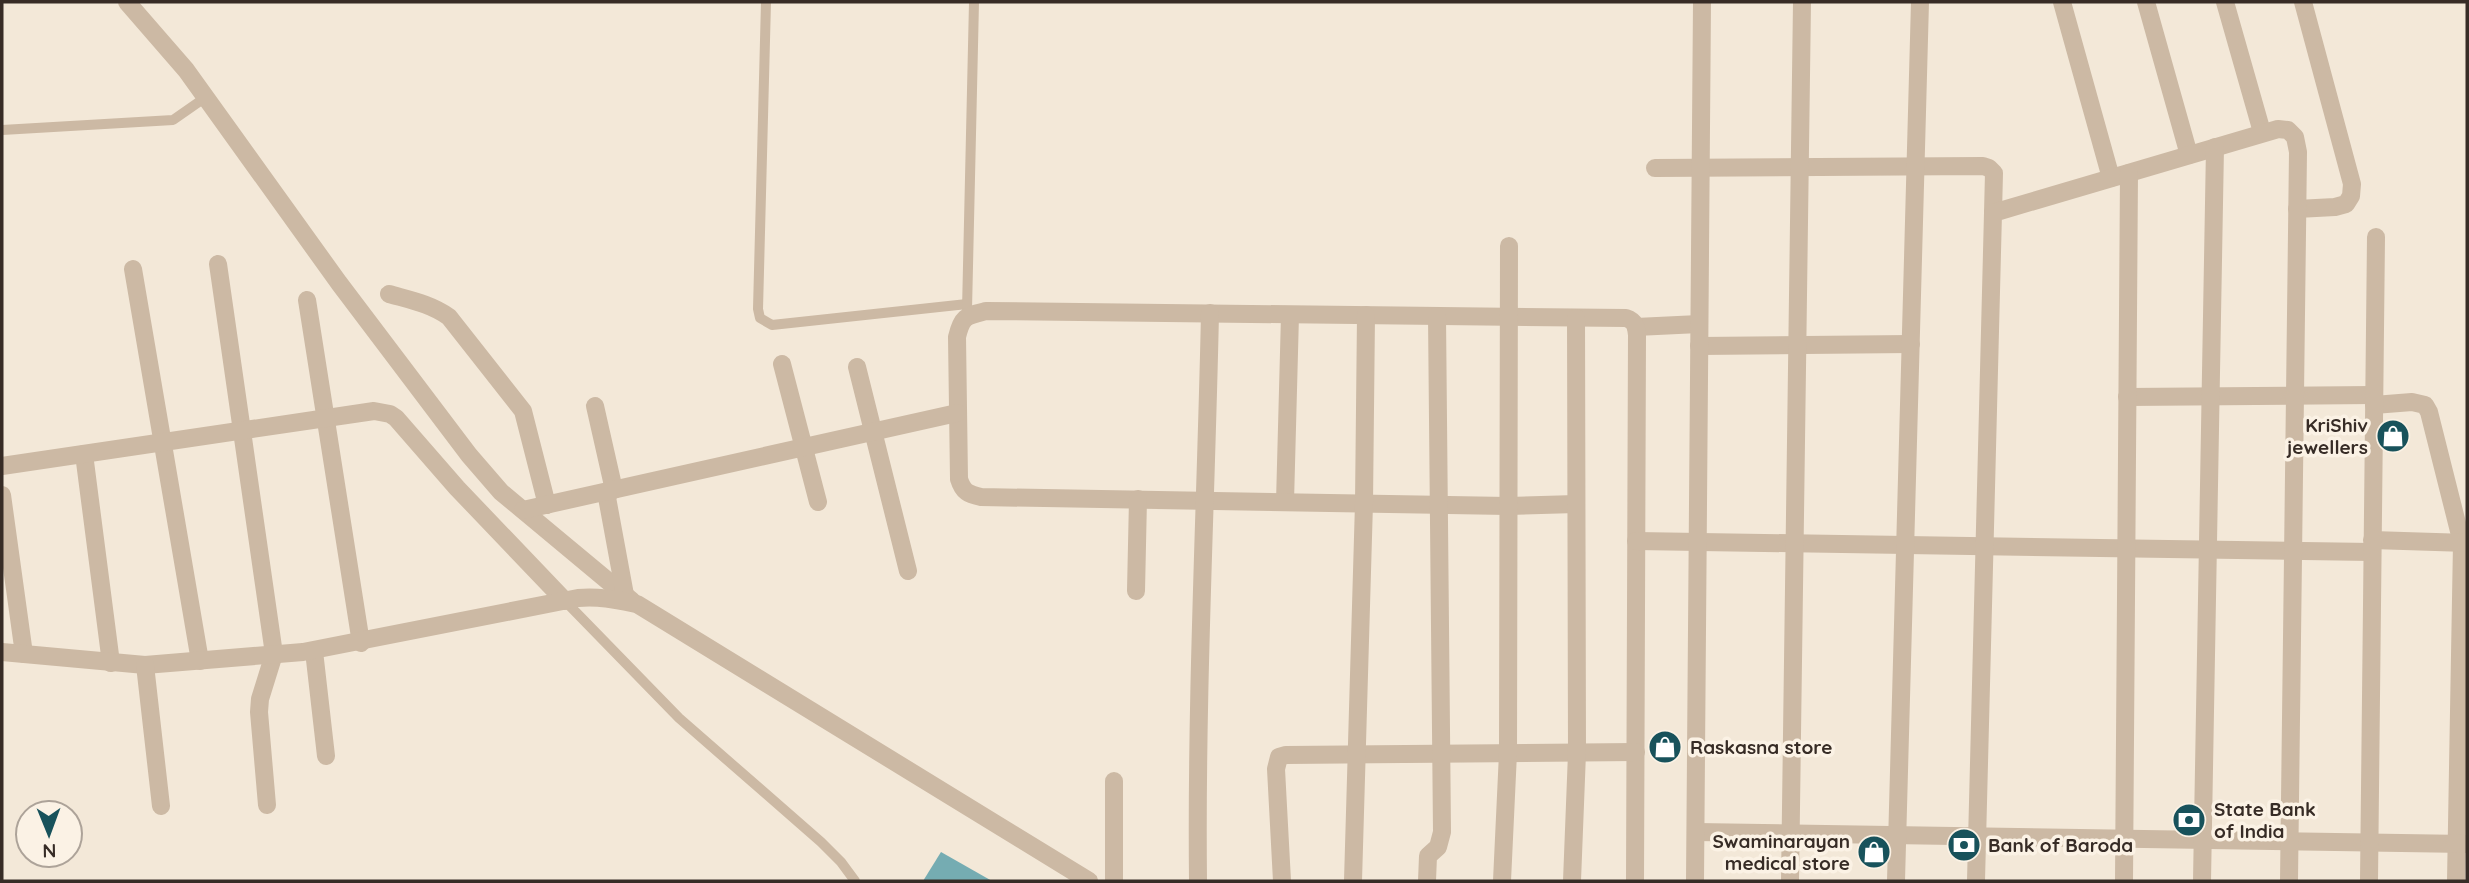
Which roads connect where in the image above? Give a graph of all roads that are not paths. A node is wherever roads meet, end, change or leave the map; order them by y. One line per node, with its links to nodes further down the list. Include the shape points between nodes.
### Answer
1 (127, 2): 11 (street)
2 (766, 2): 30 (lane, via 760,318 772,325)
3 (974, 2): 30 (lane)
4 (1702, 2): 19 (street)
5 (1801, 2): 16 (street)
6 (1920, 2): 17 (street)
7 (2062, 2): 21 (street)
8 (2146, 2): 15 (street)
9 (2225, 2): 13 (street)
10 (2303, 2): 22 (street, via 2352,184 2346,204)
11 (206, 97): 12 (lane, via 173,120); 68 (street, via 442,423 501,492)
12 (2, 130)
13 (2262, 132): 14 (street); 22 (street, via 2288,130 2295,137)
14 (2215, 147): 15 (street); 46 (street)
15 (2189, 155): 20 (street)
16 (1800, 168): 17 (street); 19 (street); 40 (street)
17 (1916, 168): 23 (street, via 1989,168 1995,180); 39 (street)
18 (1655, 169): 19 (street)
19 (1701, 169): 37 (street)
20 (2129, 173): 21 (street); 45 (street)
21 (2111, 178): 23 (street)
22 (2297, 209): 44 (street)
23 (1993, 213): 74 (street)
24 (2376, 237): 47 (street)
25 (1509, 246): 35 (street)
26 (218, 264): 51 (street)
27 (133, 269): 53 (street)
28 (389, 294): 65 (street, via 425,304 449,317 519,405)
29 (307, 300): 50 (street)
30 (967, 309): 31 (street); 49 (street, via 957,337)
31 (1210, 313): 32 (street); 60 (street)
32 (1290, 314): 33 (street); 62 (street)
33 (1366, 315): 34 (street); 63 (street)
34 (1437, 316): 35 (street); 66 (street)
35 (1508, 317): 36 (street); 67 (street)
36 (1576, 318): 38 (street, via 1626,318); 64 (street)
37 (1699, 324): 38 (street); 41 (street)
38 (1636, 327): 69 (street)
39 (1911, 344): 40 (street); 73 (street)
40 (1797, 345): 41 (street); 72 (street)
41 (1699, 346): 70 (street)
42 (782, 364): 54 (street)
43 (857, 367): 52 (street)
44 (2295, 396): 46 (street); 47 (street); 78 (street)
45 (2127, 397): 46 (street); 76 (street)
46 (2209, 397): 77 (street)
47 (2374, 400): 71 (street, via 2425,405); 75 (street)
48 (595, 406): 57 (street)
49 (957, 413): 52 (street); 59 (street, via 958,479 968,494)
50 (326, 420): 51 (street); 82 (street, via 374,411 390,414); 83 (street)
51 (241, 432): 53 (street); 87 (street)
52 (873, 432): 54 (street); 79 (street)
53 (163, 443): 55 (street); 88 (street)
54 (804, 447): 57 (street); 61 (street)
55 (84, 454): 56 (street); 89 (street)
56 (2, 466)
57 (610, 491): 65 (street); 81 (street)
58 (2, 495): 86 (street)
59 (1138, 499): 60 (street); 80 (street)
60 (1206, 500): 62 (street); 112 (street, via 1196,760)
61 (818, 502)
62 (1285, 502): 63 (street)
63 (1364, 503): 66 (street); 94 (street)
64 (1576, 504): 67 (street); 93 (street)
65 (547, 505): 68 (street)
66 (1437, 505): 67 (street); 95 (street)
67 (1508, 506): 92 (street)
68 (523, 510): 81 (street)
69 (1636, 541): 70 (street); 91 (street)
70 (1698, 542): 72 (street); 100 (street)
71 (2465, 543): 75 (street); 108 (street)
72 (1795, 544): 73 (street); 101 (street)
73 (1905, 545): 74 (street); 102 (street)
74 (1985, 546): 76 (street); 103 (street)
75 (2372, 546): 78 (street); 107 (street)
76 (2126, 548): 77 (street); 104 (street)
77 (2207, 550): 78 (street); 105 (street)
78 (2294, 550): 106 (street)
79 (908, 571)
80 (1136, 591)
81 (631, 599): 82 (street); 110 (street)
82 (565, 601): 83 (street); 109 (lane, via 679,718 821,842)
83 (361, 642): 84 (street)
84 (314, 651): 87 (street); 96 (street)
85 (2, 652): 86 (street)
86 (24, 654): 89 (street)
87 (274, 654): 88 (street); 98 (street, via 259,712)
88 (200, 661): 90 (street)
89 (111, 663): 90 (street)
90 (145, 665): 99 (street)
91 (1636, 752): 93 (street); 118 (street)
92 (1508, 753): 93 (street); 95 (street); 116 (street)
93 (1577, 753): 117 (street)
94 (1357, 754): 95 (street); 113 (street, via 1279,757); 114 (street)
95 (1441, 754): 115 (street, via 1441,840 1428,856)
96 (326, 756)
97 (1114, 781): 111 (street)
98 (267, 805)
99 (161, 806)
100 (1696, 832): 101 (street); 119 (street)
101 (1791, 834): 102 (street); 120 (street)
102 (1897, 835): 103 (street); 121 (street)
103 (1977, 836): 104 (street); 122 (street)
104 (2125, 839): 105 (street); 123 (street)
105 (2203, 840): 106 (street); 124 (street)
106 (2290, 841): 107 (street); 125 (street)
107 (2369, 842): 108 (street); 126 (street)
108 (2462, 844): 127 (street)
109 (855, 881)
110 (1089, 881)
111 (1114, 881)
112 (1198, 881)
113 (1282, 881)
114 (1353, 881)
115 (1427, 881)
116 (1502, 881)
117 (1572, 881)
118 (1635, 881)
119 (1695, 881)
120 (1790, 881)
121 (1896, 881)
122 (1976, 881)
123 (2124, 881)
124 (2202, 881)
125 (2289, 881)
126 (2369, 881)
127 (2456, 881)

